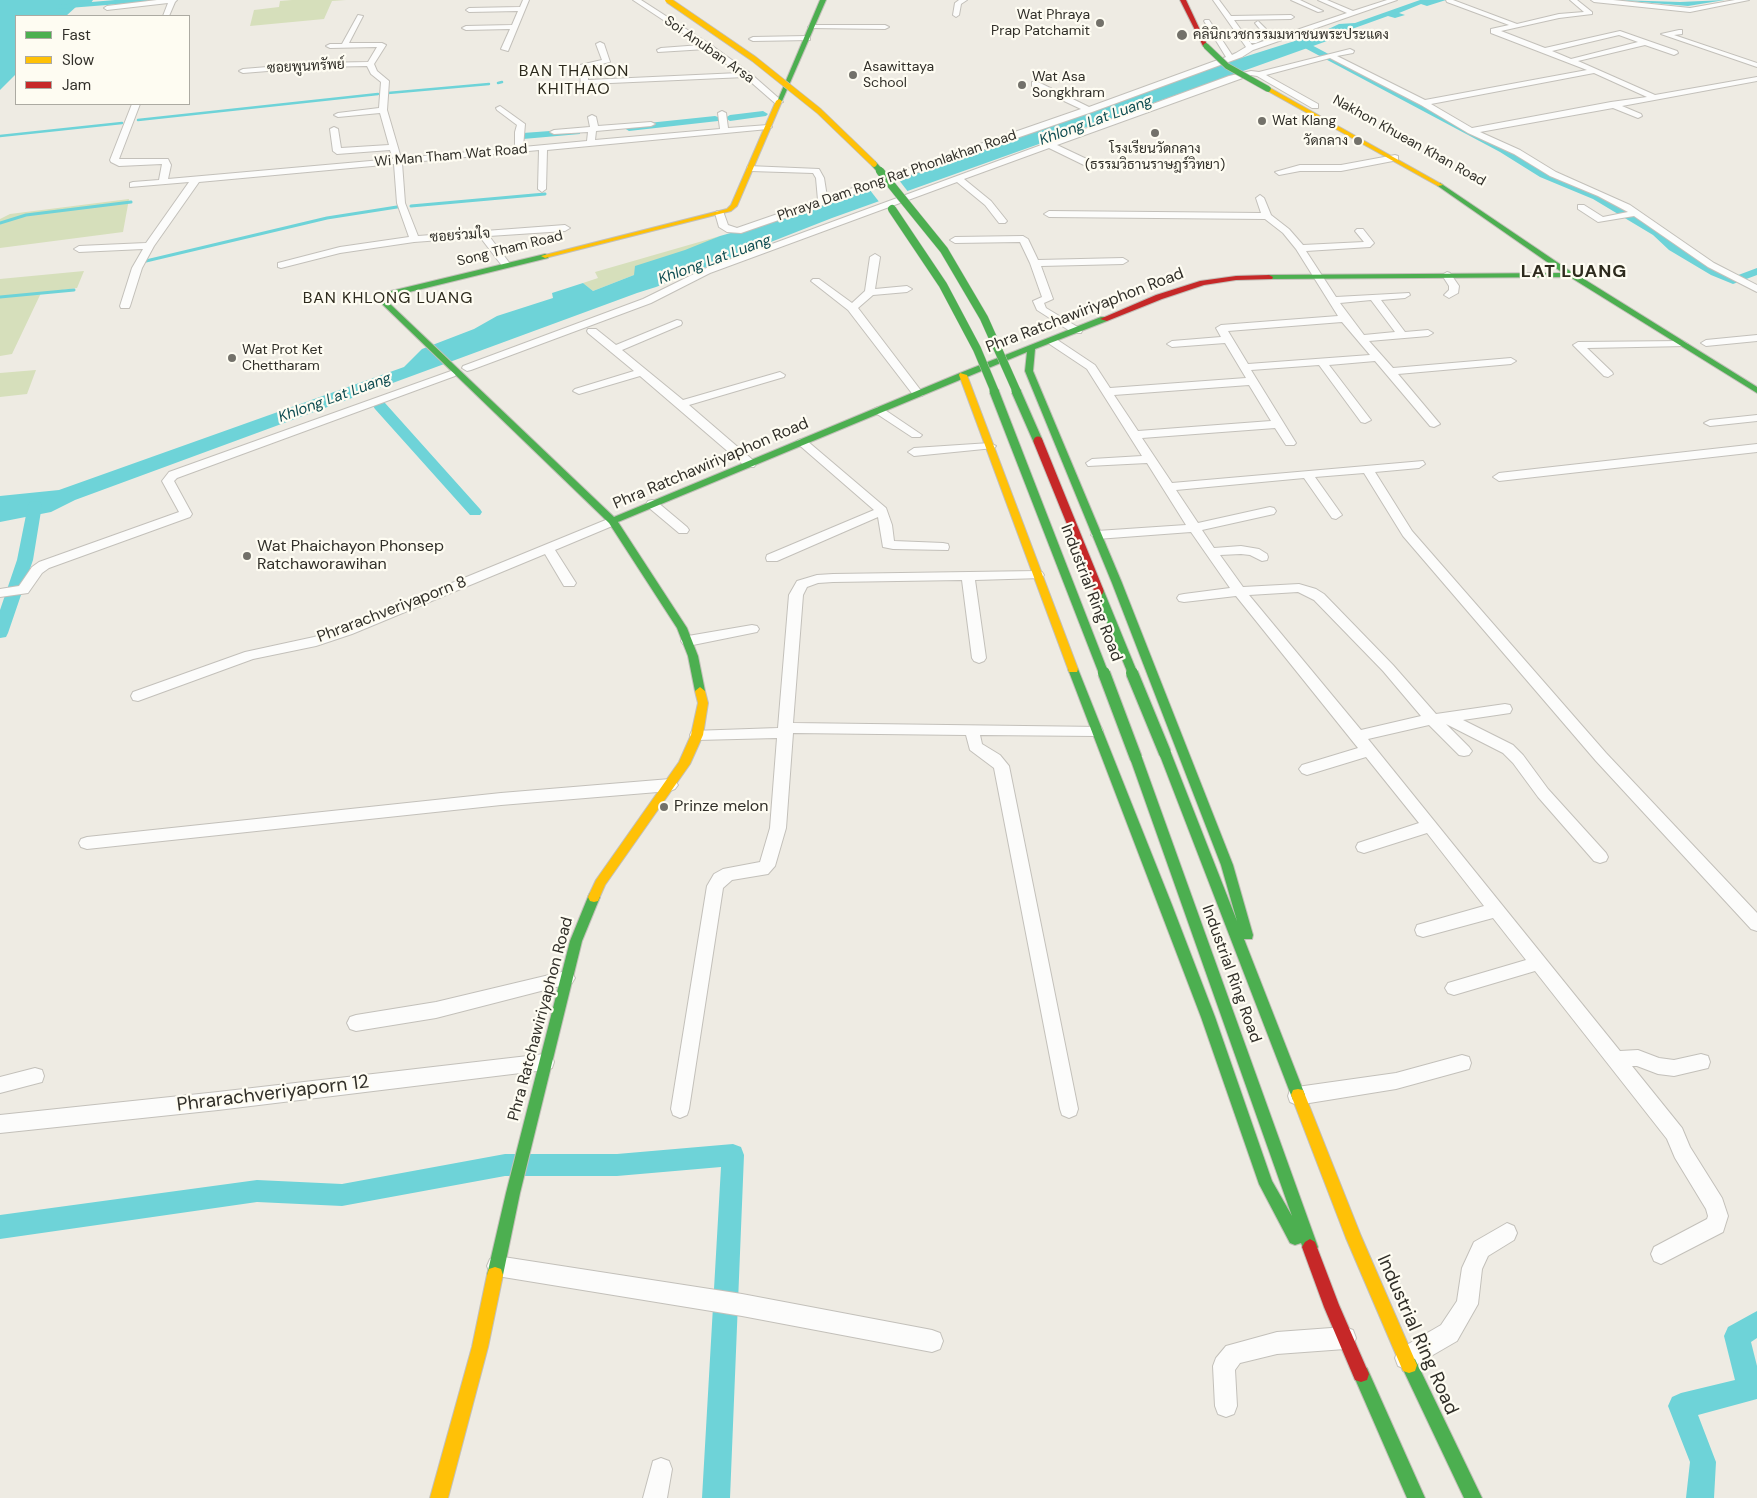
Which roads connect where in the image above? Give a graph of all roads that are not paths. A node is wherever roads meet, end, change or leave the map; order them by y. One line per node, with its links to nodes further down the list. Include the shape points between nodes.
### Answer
1 (173, 0): 17 (street); 22 (street)
2 (526, 0): 18 (street)
3 (636, 0): 44 (street, Soi Anuban Arsa)
4 (652, 0): 86 (main road, via 764,78)
5 (668, 0): 252 (main road, Industrial Ring Road, bridge, via 760,63 819,111 879,169 944,250 984,318 1018,392 1164,753)
6 (823, 0): 34 (main road, Song Tham Road)
7 (964, 0): 23 (street, via 958,3)
8 (1183, 0): 27 (main road, Nakhon Khuean Khan Road)
9 (1216, 0): 26 (street)
10 (1294, 0): 20 (street)
11 (1321, 0): 21 (street)
12 (1394, 0): 21 (street, Phraya Dam Rong Rat Phonlakhan Road)
13 (1573, 0): 29 (street, via 1590,13 1558,16)
14 (1594, 0): 15 (street, via 1690,10)
15 (1746, 0)
16 (1449, 1): 29 (street)
17 (107, 8)
18 (521, 9): 19 (street); 30 (street)
19 (469, 10)
20 (1320, 11)
21 (1354, 14): 41 (street, Phraya Dam Rong Rat Phonlakhan Road)
22 (166, 15)
23 (956, 15)
24 (360, 16): 37 (street, ซอยพูนทรัพย์)
25 (1291, 17): 26 (street)
26 (1220, 20): 27 (street); 41 (street); 51 (street)
27 (1193, 21): 64 (main road, Nakhon Khuean Khan Road, bridge, via 1206,46 1227,66)
28 (1258, 22): 41 (street, via 1268,37)
29 (1516, 26): 47 (street, via 1494,32)
30 (514, 27): 32 (street); 45 (street)
31 (884, 27): 34 (street)
32 (466, 28)
33 (791, 30): 34 (street)
34 (810, 32): 38 (street); 67 (main road, Song Tham Road)
35 (1679, 32): 54 (street, via 1665,34)
36 (381, 37): 37 (street)
37 (348, 38): 43 (street, ซอยพูนทรัพย์)
38 (753, 39)
39 (1646, 42): 47 (street, via 1620,33); 49 (street); 52 (street)
40 (600, 44): 61 (street, via 606,62 584,64)
41 (1248, 45): 51 (street, Phraya Dam Rong Rat Phonlakhan Road)
42 (330, 46): 43 (street, ซอยพูนทรัพย์)
43 (344, 46): 53 (street, ซอยพูนทรัพย์, via 382,45)
44 (708, 47): 46 (street); 58 (street, Soi Anuban Arsa)
45 (505, 49)
46 (661, 50)
47 (1543, 51): 52 (street)
48 (1350, 52): 50 (street)
49 (1674, 53)
50 (1326, 57): 57 (street); 68 (street)
51 (1230, 58): 74 (street, Phraya Dam Rong Rat Phonlakhan Road)
52 (1571, 61): 55 (street)
53 (370, 64): 56 (street, ซอยพูนทรัพย์); 73 (street, via 385,81)
54 (1757, 65)
55 (1594, 70): 66 (street); 68 (street)
56 (243, 71)
57 (1258, 74): 71 (street); 88 (street, via 1232,78)
58 (747, 75): 61 (street); 67 (street, Soi Anuban Arsa)
59 (1757, 79): 60 (street)
60 (1745, 81): 63 (street); 66 (street)
61 (585, 82): 65 (street)
62 (1035, 84): 74 (street)
63 (1757, 85)
64 (1268, 89): 71 (main road, Nakhon Khuean Khan Road); 92 (main road, Nakhon Khuean Khan Road)
65 (584, 91)
66 (1652, 96): 69 (street)
67 (779, 102): 80 (main road, Song Tham Road)
68 (1424, 103): 83 (street)
69 (1611, 104): 77 (street); 83 (street)
70 (136, 105): 100 (street, via 114,160 119,163 165,161)
71 (1315, 106): 103 (main road, Nakhon Khuean Khan Road)
72 (500, 108): 91 (street, via 521,124)
73 (383, 110): 76 (street); 89 (street)
74 (1089, 110): 105 (street, Phraya Dam Rong Rat Phonlakhan Road)
75 (722, 113): 84 (street)
76 (338, 115)
77 (1638, 116)
78 (592, 117): 82 (street)
79 (651, 124): 82 (street)
80 (768, 127): 84 (street, Wi Man Tham Wat Road); 95 (main road, Song Tham Road)
81 (334, 129): 89 (street, via 337,151)
82 (594, 129): 85 (street); 87 (street)
83 (1471, 130): 109 (street, via 1553,174 1601,194)
84 (724, 131): 87 (street, Wi Man Tham Wat Road)
85 (554, 132)
86 (836, 143)
87 (591, 144): 90 (street, Wi Man Tham Wat Road)
88 (1052, 146): 94 (street, via 1091,165); 99 (street)
89 (394, 147): 93 (street)
90 (543, 149): 91 (street, Wi Man Tham Wat Road); 102 (street)
91 (518, 151): 93 (street, Wi Man Tham Wat Road)
92 (1395, 158): 97 (street, via 1336,168 1300,168); 129 (main road, Nakhon Khuean Khan Road, via 1468,202)
93 (398, 161): 98 (street, Wi Man Tham Wat Road); 115 (street, ซอยร่วมใจ, via 401,203)
94 (1117, 166)
95 (750, 168): 105 (street, via 816,171); 107 (main road, Song Tham Road, via 734,206)
96 (862, 172): 262 (main road, Industrial Ring Road, bridge, via 908,232 977,349 1031,481 1136,758)
97 (1279, 172)
98 (196, 179): 100 (street, Wi Man Tham Wat Road); 117 (street)
99 (958, 179): 111 (street, via 988,204); 163 (street, via 707,271 647,301)
100 (163, 182): 101 (street, Wi Man Tham Wat Road)
101 (133, 185)
102 (542, 188)
103 (1467, 190)
104 (1260, 198): 110 (street)
105 (823, 201): 107 (street, Phraya Dam Rong Rat Phonlakhan Road, via 738,231 724,227)
106 (1581, 208): 109 (street, via 1601,220)
107 (720, 213): 125 (main road, Song Tham Road)
108 (1049, 214): 110 (street)
109 (1629, 214): 131 (street, via 1711,265)
110 (1267, 216): 119 (street)
111 (1002, 221)
112 (565, 228): 114 (street, ซอยร่วมใจ)
113 (1360, 231): 119 (street, via 1369,243 1367,245)
114 (482, 234): 115 (street, ซอยร่วมใจ); 125 (street)
115 (414, 239): 124 (street, ซอยร่วมใจ, via 340,250)
116 (955, 240): 123 (street, via 1023,239)
117 (149, 246): 120 (street); 139 (street, via 137,268)
118 (1547, 246): 126 (main road)
119 (1300, 248): 128 (street)
120 (79, 249)
121 (875, 257): 133 (street)
122 (1123, 261): 123 (street)
123 (1035, 263): 145 (street, via 1048,299 1038,301 1042,310)
124 (281, 265)
125 (506, 265): 164 (main road, Song Tham Road, via 394,293 386,298 385,303)
126 (1589, 273): 129 (main road, Phra Ratchawiriyaphon Road); 134 (main road)
127 (1447, 275): 128 (main road, Phra Ratchawiriyaphon Road); 129 (main road, Phra Ratchawiriyaphon Road); 136 (street, via 1454,286)
128 (1319, 276): 138 (street); 145 (main road, Phra Ratchawiriyaphon Road, via 1236,278 1203,283)
129 (1571, 276): 142 (main road, Nakhon Khuean Khan Road)
130 (816, 281): 140 (street)
131 (1757, 288)
132 (907, 289): 133 (street)
133 (870, 292): 140 (street)
134 (1623, 293)
135 (1405, 295): 137 (street)
136 (1450, 295)
137 (1374, 297): 138 (street); 148 (street)
138 (1334, 300): 143 (street)
139 (125, 306)
140 (852, 308): 175 (street)
141 (1648, 308): 142 (main road)
142 (1631, 312): 155 (main road, Nakhon Khuean Khan Road)
143 (1345, 319): 149 (street); 151 (street, via 1221,326)
144 (676, 323): 156 (street)
145 (1077, 331): 152 (main road, Phra Ratchawiriyaphon Road)
146 (592, 332): 156 (street)
147 (1428, 333): 148 (street)
148 (1402, 335): 149 (street)
149 (1362, 338): 159 (street)
150 (1757, 338): 153 (street)
151 (1228, 340): 154 (street); 162 (street)
152 (1052, 341): 157 (main road, Phra Ratchawiriyaphon Road); 173 (street, via 1091,367)
153 (1702, 341): 158 (main road)
154 (1172, 344)
155 (1683, 344): 167 (street, via 1578,345); 172 (main road, Nakhon Khuean Khan Road)
156 (614, 350): 165 (street)
157 (1031, 350): 169 (main road, Phra Ratchawiriyaphon Road); 180 (main road, Industrial Ring Road, via 1029,371)
158 (1720, 352)
159 (1378, 358): 161 (street); 166 (street)
160 (1511, 361): 166 (street)
161 (1322, 362): 162 (street); 184 (street)
162 (1245, 367): 170 (street)
163 (467, 368)
164 (453, 372): 207 (main road, Song Tham Road); 220 (street, via 173,476 168,481 186,514 44,566 37,570 23,590)
165 (643, 372): 171 (street); 179 (street)
166 (1389, 372): 187 (street)
167 (1608, 374)
168 (780, 375): 179 (street)
169 (963, 375): 174 (main road, Industrial Ring Road); 175 (main road, Phra Ratchawiriyaphon Road)
170 (1253, 381): 173 (street); 186 (street)
171 (579, 391)
172 (1757, 391)
173 (1107, 392): 189 (street)
174 (971, 393): 180 (main road, via 976,382 990,373 1013,372 1031,381); 181 (main road, Industrial Ring Road)
175 (918, 394): 178 (main road, Phra Ratchawiriyaphon Road)
176 (943, 397): 178 (main road)
177 (958, 398): 181 (main road, via 970,402)
178 (901, 401): 182 (main road, Phra Ratchawiriyaphon Road)
179 (681, 404): 197 (street)
180 (1044, 408): 210 (main road, Industrial Ring Road)
181 (976, 409): 192 (main road, Industrial Ring Road)
182 (878, 410): 188 (street); 190 (main road, Phra Ratchawiriyaphon Road)
183 (1757, 418): 185 (street)
184 (1365, 420)
185 (1710, 423)
186 (1276, 424): 189 (street); 191 (street)
187 (1434, 424)
188 (916, 435)
189 (1135, 435): 195 (street)
190 (802, 442): 197 (main road, Phra Ratchawiriyaphon Road); 204 (street)
191 (1290, 443)
192 (990, 446): 194 (street); 216 (main road, Industrial Ring Road)
193 (1757, 448): 201 (street)
194 (914, 452)
195 (1150, 458): 196 (street); 202 (street)
196 (1092, 463)
197 (750, 464): 203 (main road, Phra Ratchawiriyaphon Road)
198 (1419, 464): 199 (street)
199 (1367, 469): 200 (street); 242 (street, via 1414,541 1601,757)
200 (1308, 475): 202 (street); 206 (street)
201 (1499, 476)
202 (1168, 487): 208 (street)
203 (652, 504): 207 (main road, Phra Ratchawiriyaphon Road); 209 (street)
204 (882, 511): 211 (street, via 888,544); 215 (street)
205 (1270, 511): 208 (street)
206 (1336, 515)
207 (613, 521): 212 (street, Phrarachveriyaporn 8); 223 (main road, Phra Ratchawiriyaphon Road, via 676,616)
208 (1194, 528): 210 (street); 213 (street)
209 (683, 530)
210 (1097, 534): 252 (main road, Industrial Ring Road, via 1226,865)
211 (943, 547)
212 (548, 548): 218 (street); 225 (street, Phrarachveriyaporn 8, via 347,632 250,655)
213 (1210, 552): 214 (street, via 1241,550); 219 (street)
214 (1262, 557)
215 (772, 558)
216 (1038, 575): 217 (street); 230 (main road, Industrial Ring Road)
217 (968, 576): 224 (street); 229 (street, via 817,579 802,584 796,595)
218 (569, 583)
219 (1239, 592): 221 (street); 227 (street, via 1299,588 1312,592); 232 (street)
220 (0, 593)
221 (1184, 598)
222 (752, 629): 223 (street)
223 (688, 641): 231 (main road, Phra Ratchawiriyaphon Road, via 703,703)
224 (979, 658)
225 (138, 696)
226 (1504, 709): 227 (street)
227 (1440, 720): 232 (street); 234 (street); 240 (street, via 1508,749)
228 (972, 730): 229 (street); 230 (street); 257 (street, via 976,746 1001,766)
229 (785, 731): 231 (street); 256 (street, via 778,828 771,856 762,869 729,874 715,886)
230 (1096, 731): 262 (main road, Industrial Ring Road, via 1166,904 1266,1184)
231 (697, 735): 236 (main road, Phra Ratchawiriyaphon Road)
232 (1357, 736): 233 (street)
233 (1369, 750): 235 (street); 237 (street)
234 (1464, 751)
235 (1307, 769)
236 (670, 785): 238 (street, via 501,799); 245 (main road, Phra Ratchawiriyaphon Road, via 600,883 576,941)
237 (1430, 826): 239 (street); 241 (street)
238 (87, 843)
239 (1364, 847)
240 (1600, 857)
241 (1496, 910): 243 (street); 244 (street)
242 (1757, 924)
243 (1423, 930)
244 (1539, 963): 246 (street); 248 (street)
245 (566, 978): 247 (street, via 436,1010); 249 (main road, Phra Ratchawiriyaphon Road)
246 (1454, 988)
247 (356, 1023)
248 (1616, 1059): 250 (street, via 1638,1058 1674,1068); 260 (street, via 1675,1134 1718,1216 1716,1225)
249 (545, 1062): 258 (street, Phrarachveriyaporn 12); 261 (main road, Phra Ratchawiriyaphon Road)
250 (1701, 1062)
251 (1462, 1063): 255 (street, via 1396,1081)
252 (1289, 1073): 255 (main road, Industrial Ring Road)
253 (35, 1076): 254 (street)
254 (0, 1085)
255 (1297, 1096): 265 (main road, Industrial Ring Road)
256 (680, 1109)
257 (1069, 1109)
258 (0, 1124)
259 (1507, 1233): 265 (street, via 1481,1249 1472,1268 1467,1304 1449,1333)
260 (1661, 1254)
261 (497, 1266): 264 (street, via 742,1305); 269 (main road, Phra Ratchawiriyaphon Road, via 480,1346)
262 (1332, 1307): 263 (main road, Industrial Ring Road)
263 (1345, 1338): 266 (street, via 1277,1343 1234,1354 1224,1366); 271 (main road, Industrial Ring Road)
264 (932, 1341)
265 (1406, 1358): 268 (main road, Industrial Ring Road, via 1448,1448)
266 (1226, 1406)
267 (661, 1469): 270 (street)
268 (1478, 1494)
269 (440, 1498)
270 (655, 1498)
271 (1416, 1498)

